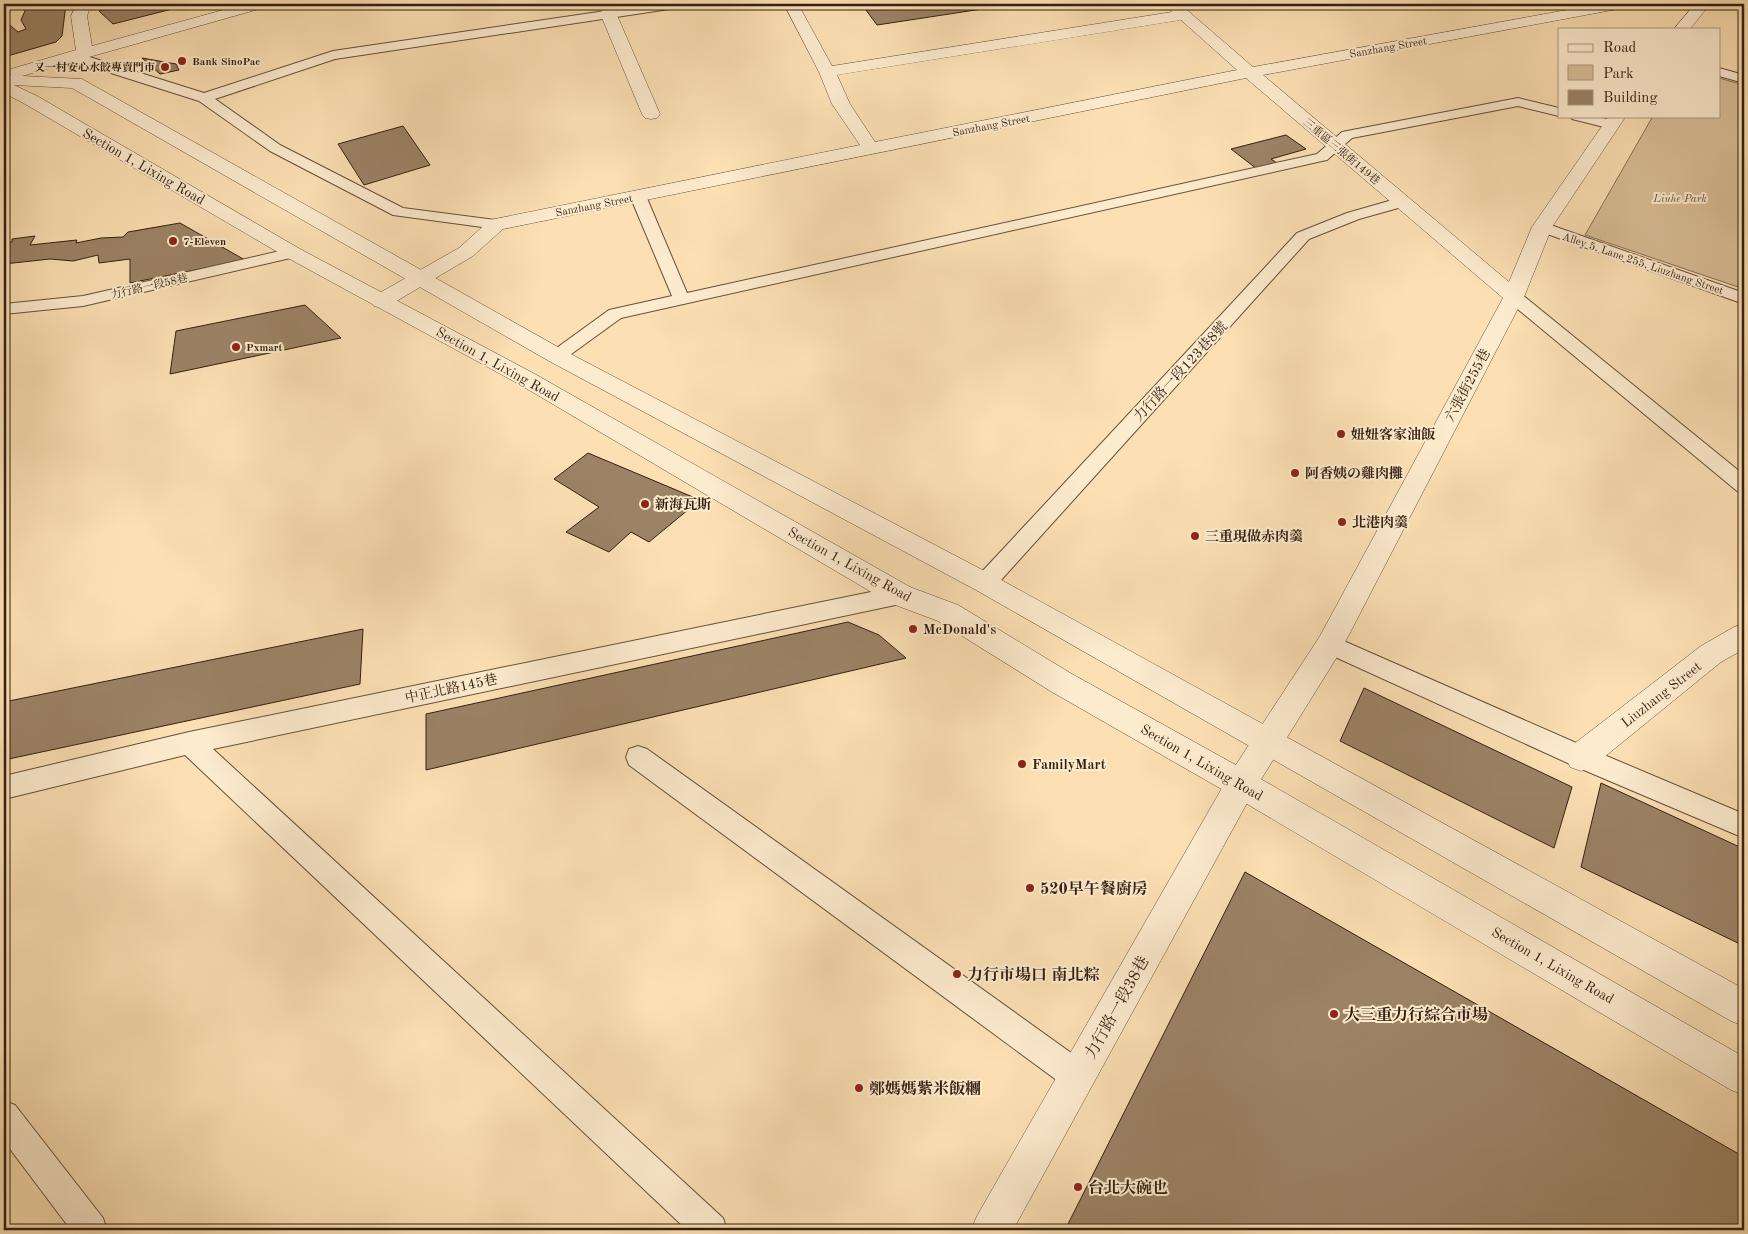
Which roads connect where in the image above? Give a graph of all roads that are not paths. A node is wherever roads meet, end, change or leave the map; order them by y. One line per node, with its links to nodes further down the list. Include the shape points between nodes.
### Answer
1 (84, 4): 10 (street, via 79,16)
2 (262, 4): 10 (street)
3 (676, 4): 8 (lane)
4 (791, 4): 11 (street)
5 (1623, 4): 12 (street, Sanzhang Street)
6 (1702, 4): 9 (street)
7 (1178, 9): 11 (street); 12 (street, 三重區三張街149巷)
8 (608, 13): 18 (lane, via 333,55); 20 (street)
9 (1683, 28)
10 (80, 56): 14 (street); 18 (lane)
11 (827, 72): 24 (street, via 841,104)
12 (1251, 72): 23 (street, 三重區三張街149巷); 24 (street, Sanzhang Street)
13 (1720, 72): 15 (lane)
14 (4, 75)
15 (1744, 79)
16 (4, 80): 30 (street, via 76,83)
17 (4, 86): 29 (street, Section 1, Lixing Road)
18 (204, 98): 27 (lane, via 276,148 399,212)
19 (1558, 112): 23 (lane, via 1518,102 1346,135)
20 (651, 114)
21 (1592, 118): 22 (lane)
22 (1615, 121): 28 (street, 六張街255巷)
23 (1335, 146): 26 (street, 三重區三張街149巷); 32 (lane, via 1322,157)
24 (872, 149): 25 (street, Sanzhang Street)
25 (638, 196): 27 (street, Sanzhang Street); 32 (lane)
26 (1403, 202): 31 (street, 三重區三張街149巷); 38 (lane, 力行路一段123巷8號, via 1353,216 1303,236)
27 (497, 224): 30 (street, via 466,252)
28 (1542, 227): 31 (street, 六張街255巷); 33 (lane, Alley 5, Lane 255, Liuzhang Street)
29 (293, 253): 34 (street, Section 1, Lixing Road); 35 (lane, 力行路一段58巷, via 83,301)
30 (420, 278): 34 (street); 36 (street)
31 (1514, 297): 37 (lane); 41 (street, 六張街255巷)
32 (681, 298): 36 (lane, via 615,314)
33 (1744, 299)
34 (381, 301): 39 (street, Section 1, Lixing Road, via 526,378)
35 (4, 309)
36 (557, 356): 38 (street)
37 (1744, 486)
38 (985, 583): 43 (street)
39 (900, 595): 42 (lane, 中正北路145巷); 46 (street, Section 1, Lixing Road, via 948,613 1062,683)
40 (1744, 635): 45 (street, Liuzhang Street, via 1711,654)
41 (1330, 644): 43 (street, 六張街255巷); 45 (lane)
42 (189, 742): 47 (lane, 中正北路145巷); 54 (lane)
43 (1267, 742): 46 (street, 六張街255巷); 49 (street)
44 (638, 757): 50 (lane)
45 (1580, 757): 48 (lane)
46 (1241, 784): 50 (street, 力行路一段38巷); 51 (street, Section 1, Lixing Road)
47 (4, 788)
48 (1744, 826)
49 (1744, 1008)
50 (1077, 1076): 55 (street, 力行路一段38巷)
51 (1744, 1077)
52 (4, 1116): 53 (lane)
53 (91, 1230)
54 (710, 1230)
55 (991, 1230)

